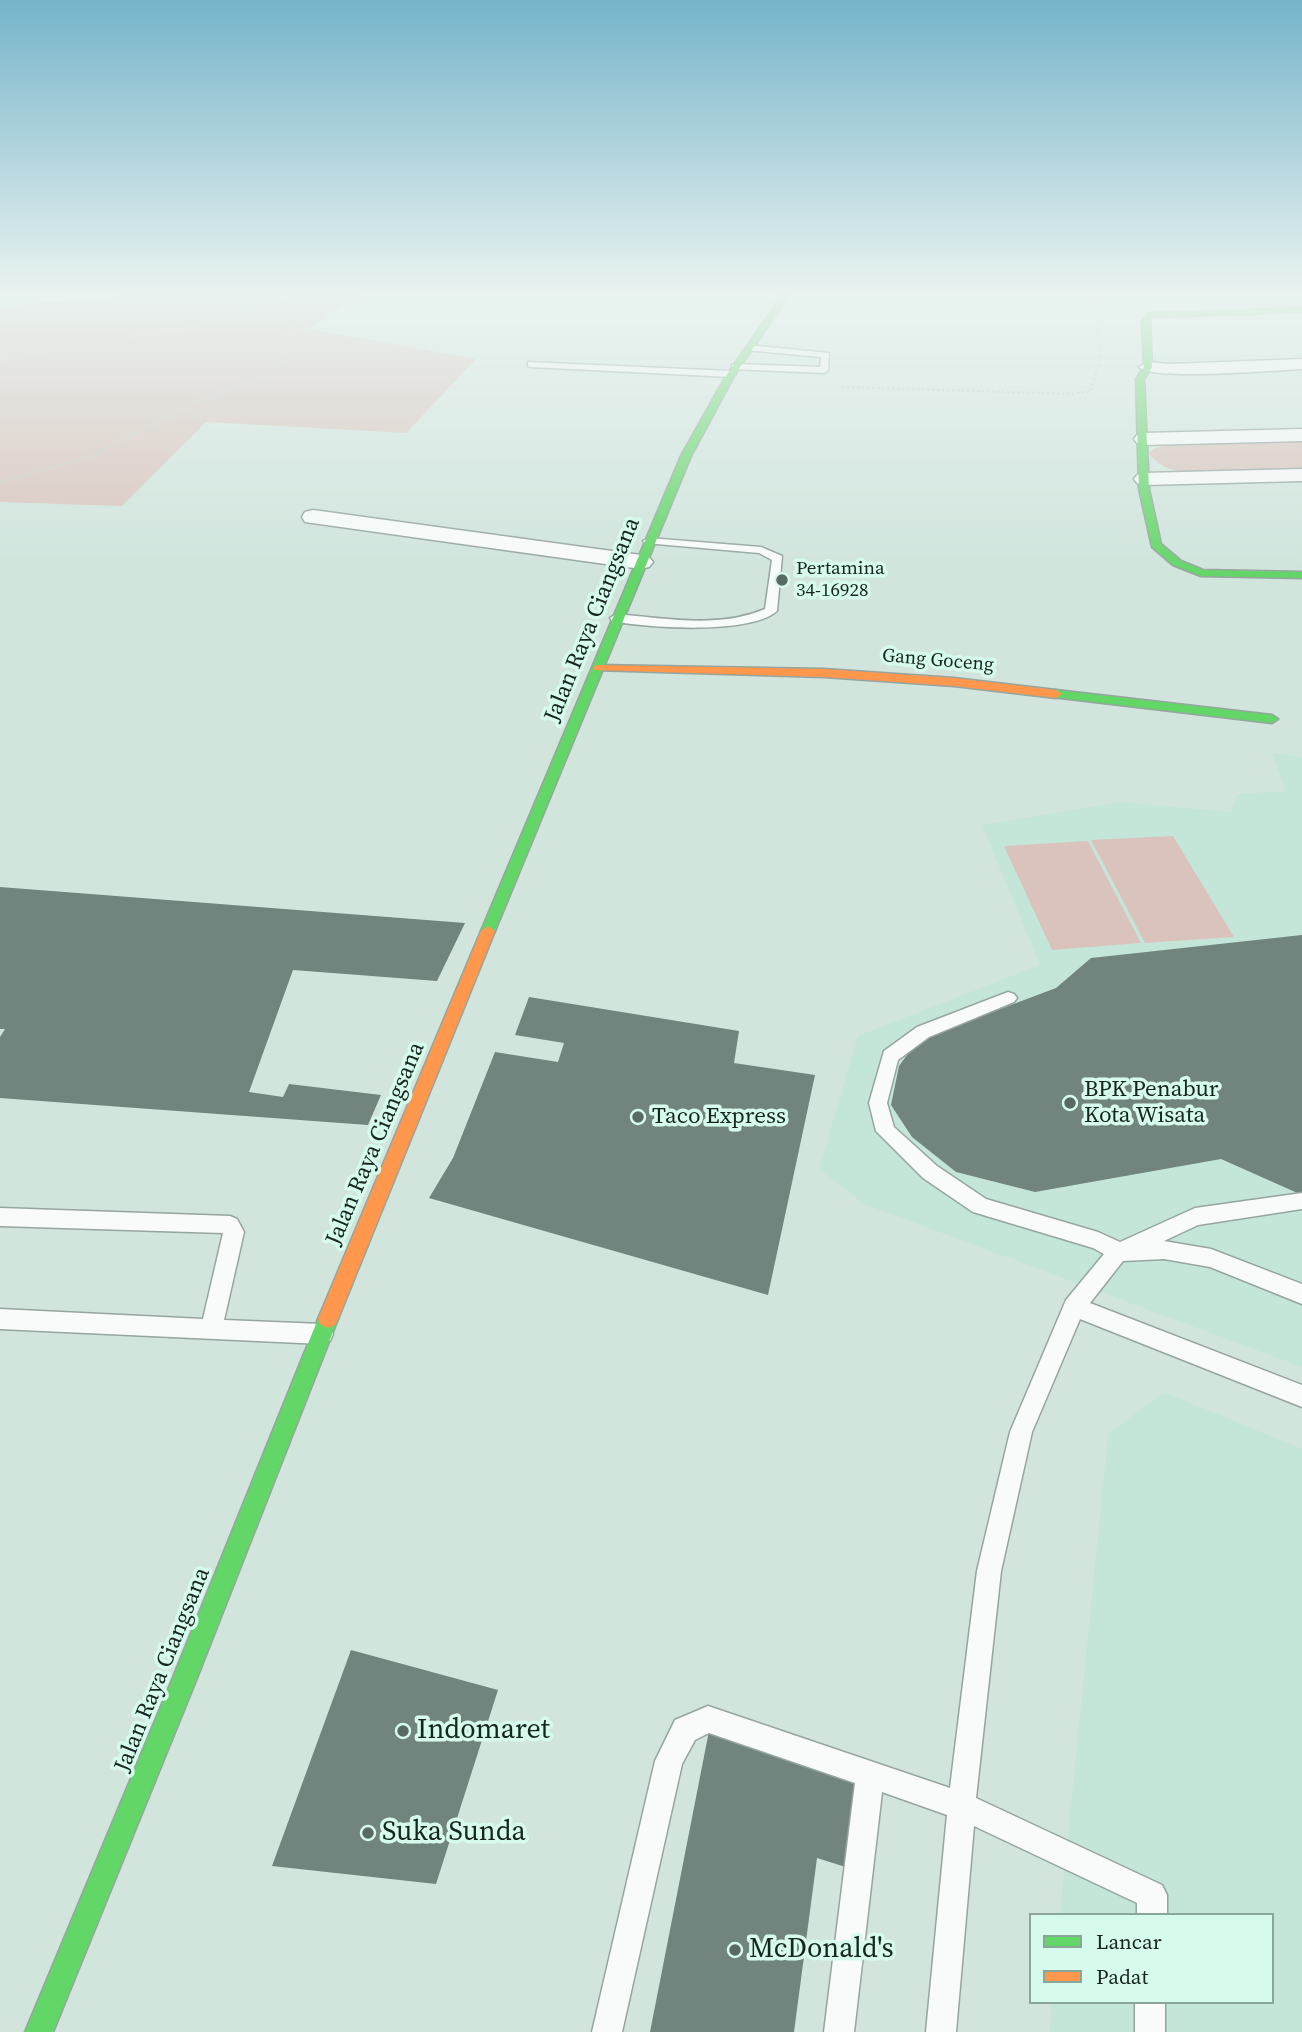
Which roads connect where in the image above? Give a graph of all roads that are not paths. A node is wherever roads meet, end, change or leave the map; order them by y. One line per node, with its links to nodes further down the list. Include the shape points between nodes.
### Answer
1 (725, 386): 8 (main road, Jalan Raya Ciangsana, via 686,456)
2 (1140, 386): 4 (main road)
3 (1302, 435): 4 (street)
4 (1144, 439): 6 (main road)
5 (1302, 475): 6 (street)
6 (1144, 479): 9 (main road, via 1156,545 1177,564 1201,573)
7 (313, 517): 8 (street)
8 (645, 551): 10 (main road, Jalan Raya Ciangsana); 10 (lane, via 761,550 778,558 771,611 738,624)
9 (1302, 575)
10 (617, 618): 11 (main road, Jalan Raya Ciangsana)
11 (598, 667): 12 (main road, Gang Goceng, via 824,673 954,682); 21 (main road, Jalan Raya Ciangsana)
12 (1272, 719)
13 (1008, 998): 16 (lane, via 923,1032 890,1056 878,1103 886,1130 930,1172 980,1206 1098,1241)
14 (1302, 1201): 16 (lane, via 1195,1217)
15 (0, 1217): 20 (lane, via 230,1225 234,1232)
16 (1119, 1252): 17 (lane, via 1164,1250 1211,1258); 18 (lane)
17 (1302, 1294)
18 (1074, 1307): 22 (lane); 24 (lane, via 1021,1432 989,1571)
19 (0, 1319): 20 (lane)
20 (212, 1327): 21 (lane)
21 (322, 1334): 27 (main road, Jalan Raya Ciangsana)
22 (1302, 1396)
23 (870, 1774): 24 (lane); 28 (lane, via 708,1719 685,1730 669,1761); 29 (lane)
24 (962, 1806): 25 (lane, via 1152,1895); 30 (lane)
25 (1152, 1913)
26 (1150, 2004): 31 (lane)
27 (39, 2032)
28 (607, 2032)
29 (839, 2032)
30 (941, 2032)
31 (1150, 2032)

